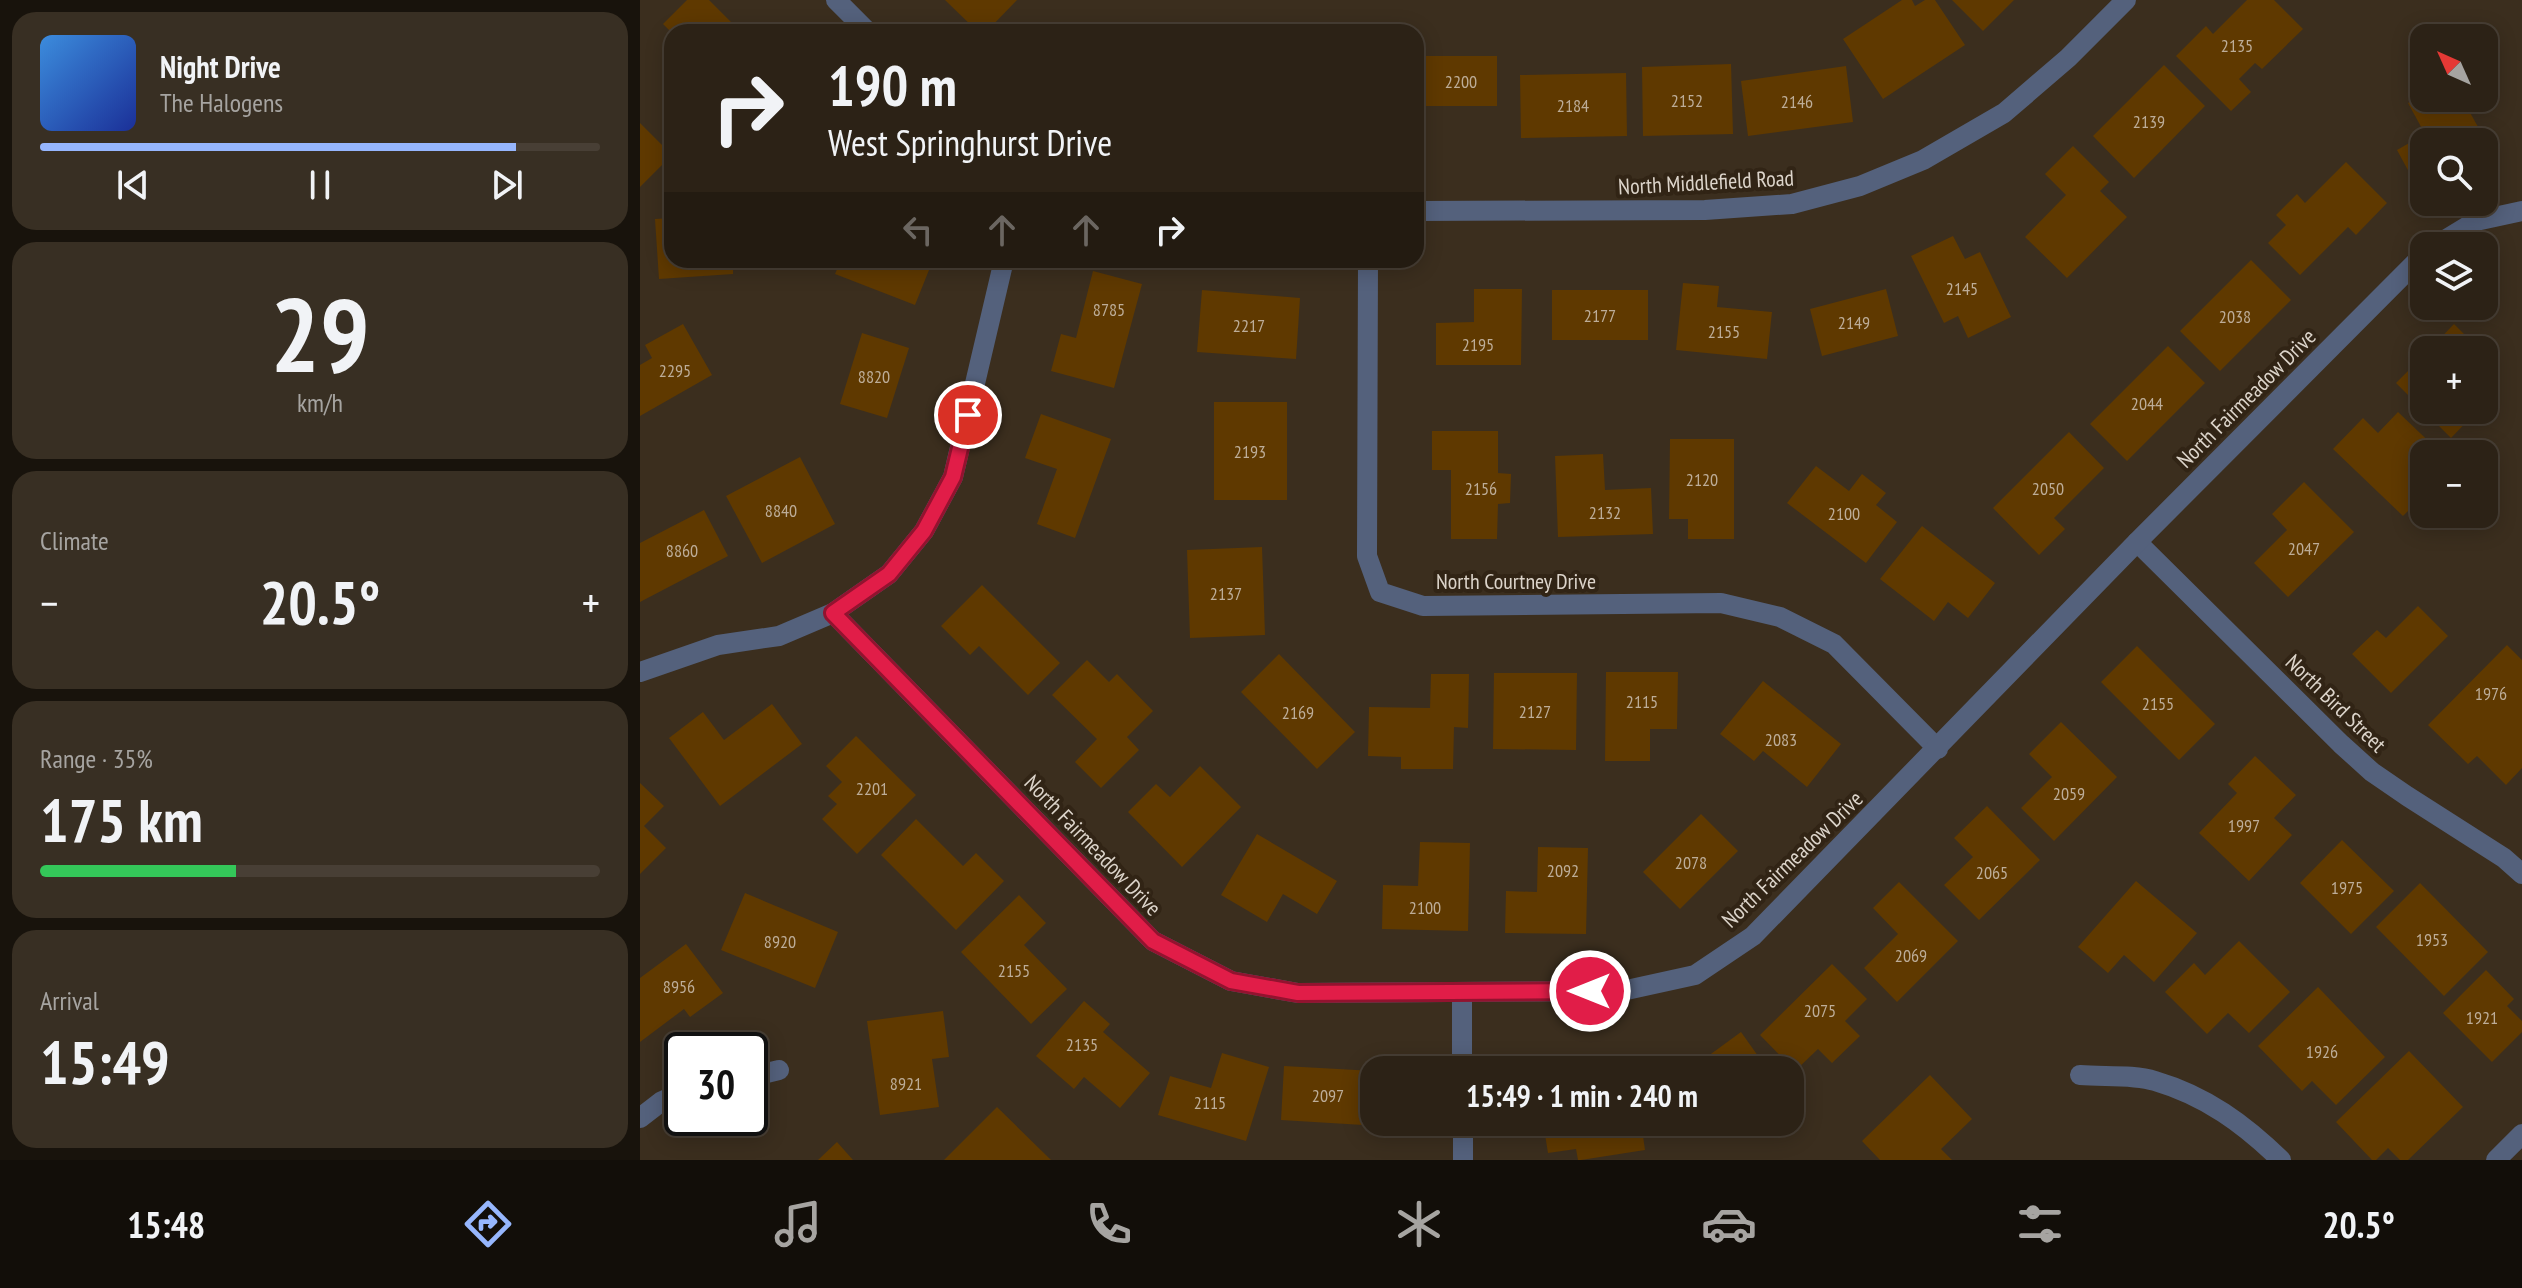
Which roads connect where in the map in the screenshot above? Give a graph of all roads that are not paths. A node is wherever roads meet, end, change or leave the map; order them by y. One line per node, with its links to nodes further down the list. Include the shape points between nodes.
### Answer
1 (836, 0): 3 (street)
2 (2126, 0): 4 (street, North Middlefield Road, via 2004,113 1923,160 1860,186 1792,204 1705,210)
3 (860, 24)
4 (1424, 211)
5 (2522, 211): 6 (street, via 2476,221)
6 (2458, 232)
7 (1002, 268): 11 (street, via 953,477 924,531 889,574)
8 (1368, 268): 13 (street, North Courtney Drive, via 1367,556 1380,592 1423,606 1721,603 1780,617 1834,644)
9 (2410, 268): 10 (street, North Fairmeadow Drive)
10 (2137, 542): 13 (street, North Fairmeadow Drive); 14 (street, North Bird Street, via 2372,772)
11 (833, 613): 12 (street, via 779,636 718,645); 15 (street, North Fairmeadow Drive, via 1153,941 1231,981 1298,993)
12 (640, 672)
13 (1938, 749): 15 (street, North Fairmeadow Drive, via 1753,936 1695,975 1622,991)
14 (2522, 874)
15 (1462, 992): 16 (street)
16 (1462, 1056)
17 (779, 1070): 18 (street)
18 (768, 1073)
19 (2080, 1075): 25 (street, via 2153,1080 2219,1107)
20 (664, 1100): 21 (street)
21 (640, 1118)
22 (2522, 1134): 26 (street)
23 (1463, 1136): 24 (street)
24 (1463, 1160)
25 (2281, 1160)
26 (2496, 1160)

